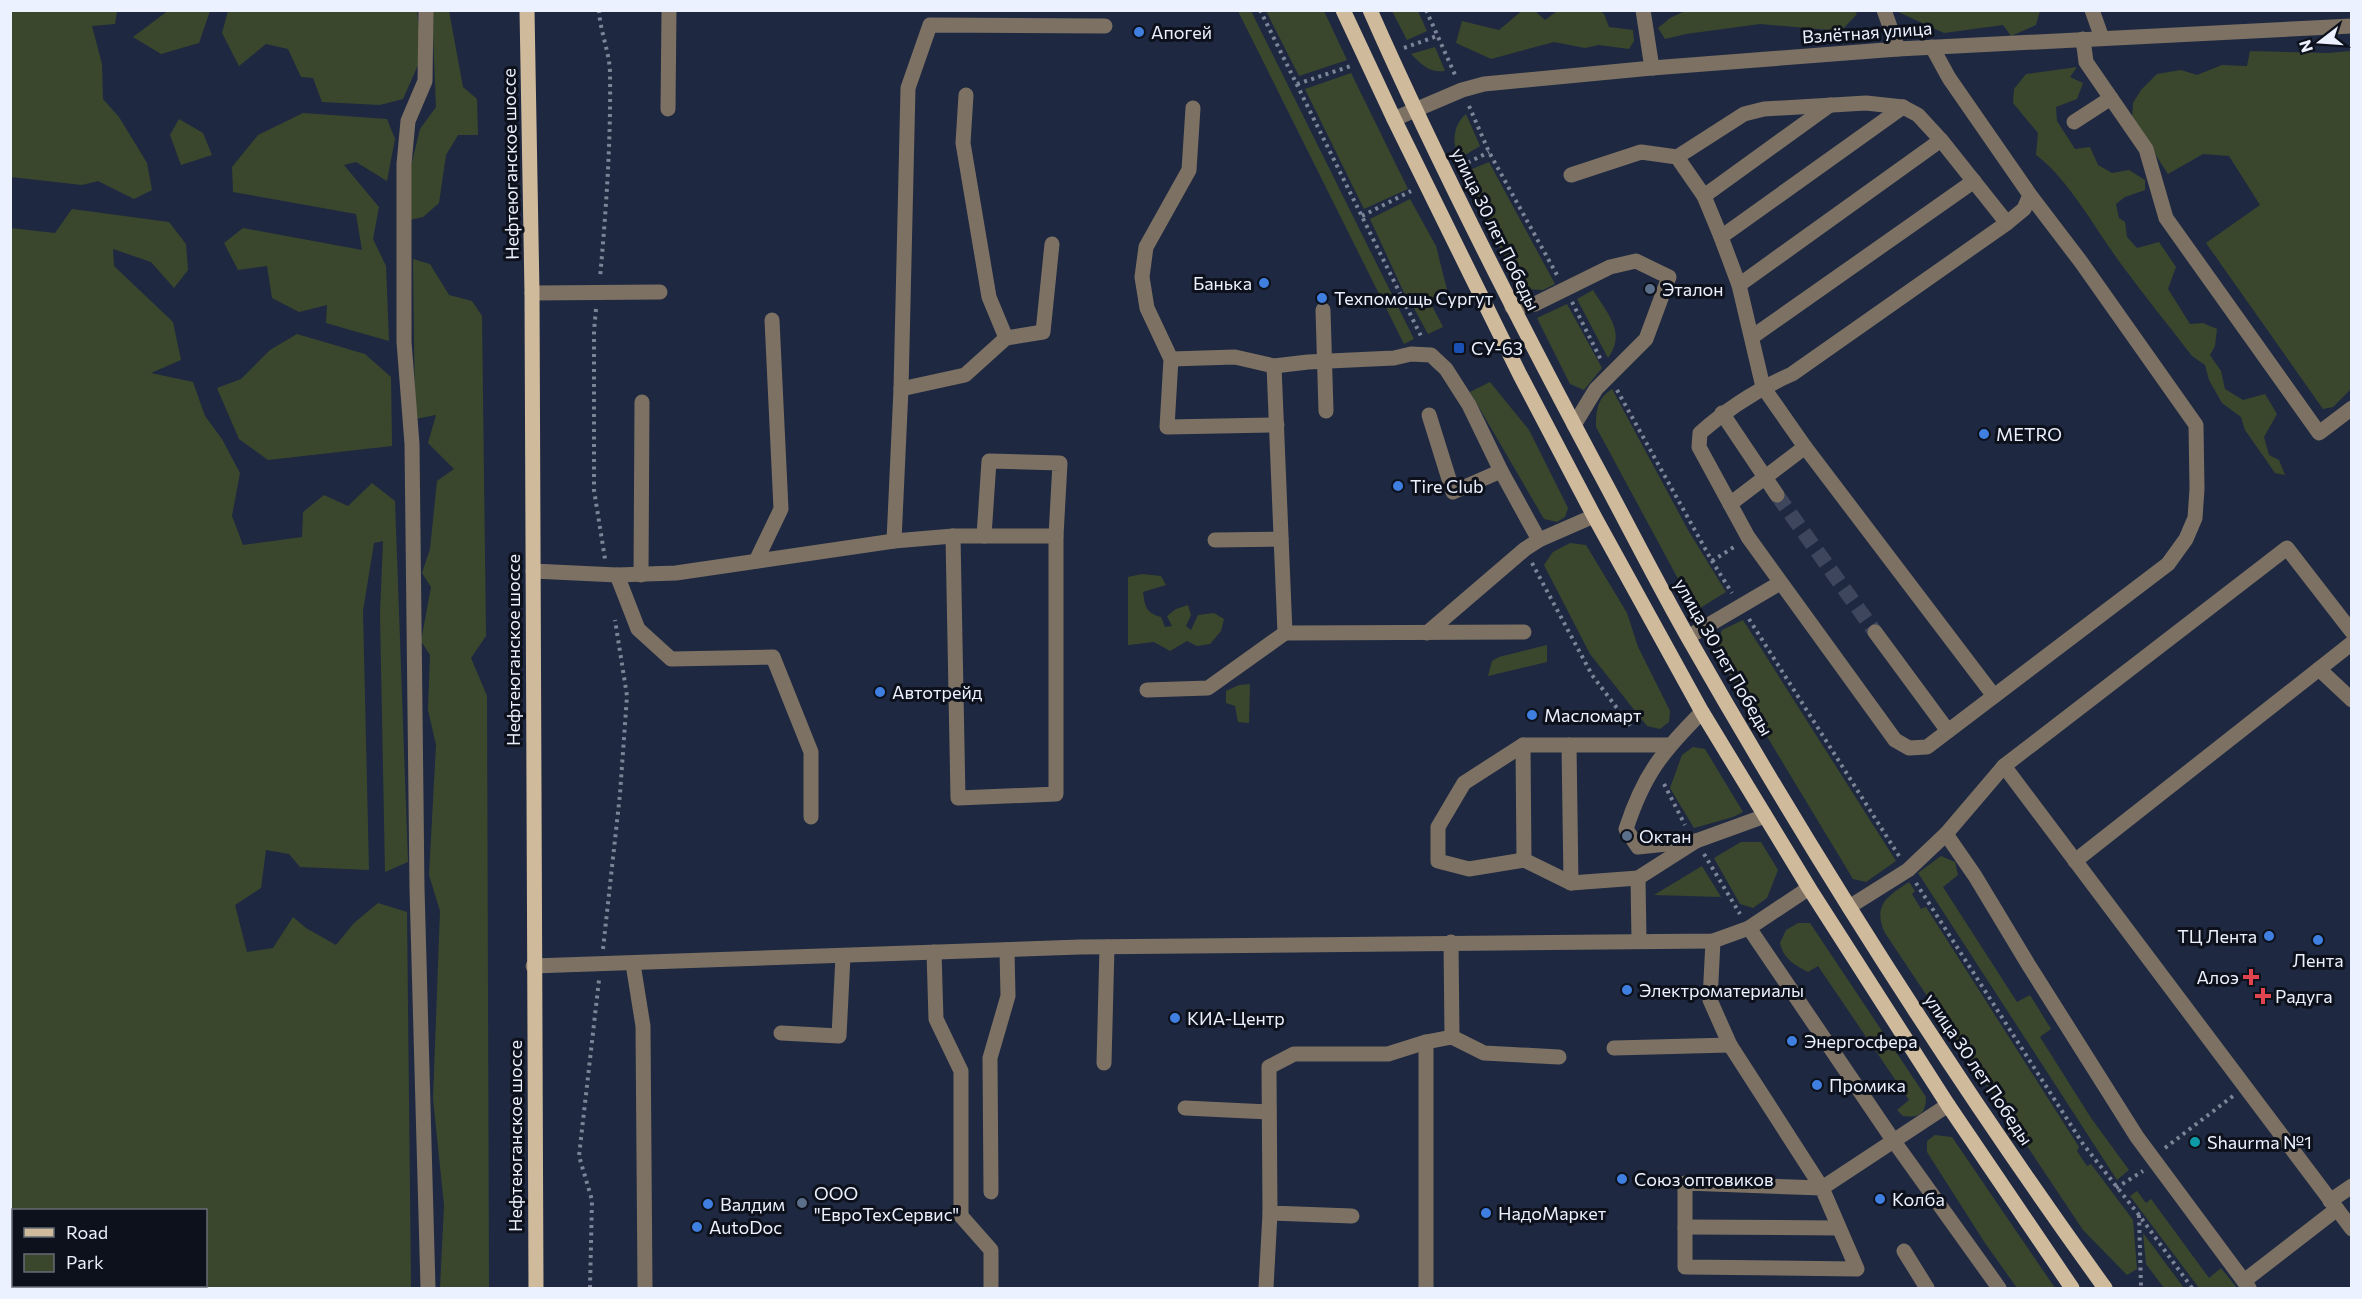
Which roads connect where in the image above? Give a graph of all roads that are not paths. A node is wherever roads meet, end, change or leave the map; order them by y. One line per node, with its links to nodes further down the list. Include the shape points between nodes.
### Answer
1 (426, 10): 131 (street, via 425,81 408,121 404,164 404,342 411,444)
2 (527, 10): 36 (main road, Нефтеюганское шоссе)
3 (669, 10): 21 (street)
4 (1343, 10): 23 (main road)
5 (1370, 10): 22 (main road, улица 30 лет Победы)
6 (1643, 10): 15 (street)
7 (1884, 10): 14 (street)
8 (2092, 10): 11 (street)
9 (1105, 26): 46 (street, via 930,25 908,88)
10 (2352, 26): 11 (street, Взлётная улица)
11 (2102, 38): 12 (street, Взлётная улица)
12 (2083, 39): 13 (street, Взлётная улица); 17 (street, via 2086,62)
13 (1932, 47): 14 (street, Взлётная улица); 29 (street)
14 (1898, 49): 15 (street, Взлётная улица)
15 (1652, 68): 22 (street, Взлётная улица, via 1484,84)
16 (966, 95): 41 (street, via 963,143 989,297)
17 (2112, 98): 24 (street); 48 (street, via 2146,149 2166,218 2319,432)
18 (1830, 105): 19 (street); 26 (street, via 1744,114); 30 (street)
19 (1903, 107): 25 (street, via 1918,115); 32 (street)
20 (1193, 108): 42 (street, via 1189,170 1146,247 1142,277 1148,308)
21 (668, 109)
22 (1415, 109): 23 (street, Взлётная улица); 37 (main road, улица 30 лет Победы)
23 (1394, 119): 59 (main road, via 1514,364)
24 (2074, 122)
25 (1941, 140): 28 (street); 34 (street)
26 (1677, 158): 27 (street, via 1641,152); 30 (street)
27 (1571, 175)
28 (1974, 181): 31 (street); 40 (street)
29 (2030, 195): 31 (street, via 2024,209); 81 (street, via 2196,425 2196,508 2186,539 2168,564)
30 (1704, 196): 32 (street)
31 (2007, 223): 45 (street, via 1792,374)
32 (1721, 237): 34 (street)
33 (1052, 244): 41 (street, via 1043,332)
34 (1739, 285): 40 (street)
35 (660, 292): 36 (street)
36 (532, 293): 68 (main road, Нефтеюганское шоссе)
37 (1512, 307): 53 (main road, улица 30 лет Победы); 53 (street, via 1535,304 1610,267 1636,261 1669,277 1646,339 1596,389)
38 (1323, 310): 43 (street)
39 (772, 320): 67 (street, via 781,509)
40 (1752, 337): 45 (street)
41 (1006, 338): 46 (street, via 965,375)
42 (1171, 359): 44 (street, via 1235,357); 52 (street, via 1167,426)
43 (1325, 362): 44 (street); 49 (street); 55 (street, via 1411,354 1431,356 1446,369 1469,405)
44 (1274, 366): 52 (street)
45 (1763, 387): 50 (street); 54 (street)
46 (901, 389): 66 (street)
47 (642, 402): 70 (street)
48 (2352, 408)
49 (1326, 411)
50 (1722, 413): 56 (street); 58 (street, via 1700,433 1699,447)
51 (1429, 415): 55 (street, via 1453,492)
52 (1277, 425): 63 (street)
53 (1574, 425): 77 (main road, улица 30 лет Победы)
54 (1805, 447): 56 (street); 81 (street)
55 (1501, 471): 65 (street)
56 (1764, 477): 57 (street); 58 (street)
57 (1777, 495)
58 (1730, 504): 71 (street)
59 (1594, 516): 65 (street); 83 (main road)
60 (953, 536): 61 (street); 62 (street, via 958,798 1056,794); 66 (street)
61 (984, 536): 62 (street); 62 (street, via 989,461 1060,463)
62 (1056, 536)
63 (1281, 539): 64 (street); 75 (street)
64 (1215, 540)
65 (1539, 540): 76 (street, via 1511,559)
66 (894, 541): 67 (street)
67 (756, 561): 70 (street)
68 (533, 571): 69 (street); 108 (main road, Нефтеюганское шоссе)
69 (612, 574): 70 (street); 90 (street, via 638,629 671,659 772,657 811,752)
70 (641, 575)
71 (1780, 583): 77 (street); 84 (street, via 1894,740 1909,748 1927,747)
72 (1524, 632): 76 (street)
73 (1875, 632): 84 (street)
74 (2352, 632): 88 (street, via 2287,548)
75 (1285, 633): 76 (street); 80 (street, via 1208,688)
76 (1427, 633)
77 (1688, 637): 98 (main road, улица 30 лет Победы)
78 (2352, 643): 79 (street)
79 (2319, 669): 82 (street); 94 (street)
80 (1147, 690)
81 (1994, 696): 84 (street)
82 (2352, 700)
83 (1702, 712): 87 (street); 89 (main road)
84 (1948, 731)
85 (1523, 745): 86 (street); 93 (street); 93 (street, via 1464,783 1438,827 1438,861 1469,869)
86 (1569, 745): 87 (street); 96 (street)
87 (1669, 745): 92 (street, via 1635,799 1626,829 1638,847)
88 (2004, 766): 91 (street); 94 (street)
89 (1765, 816): 92 (street); 97 (main road)
90 (812, 817)
91 (1946, 834): 98 (street, via 1908,870); 130 (street, via 2153,1159)
92 (1696, 841): 95 (street)
93 (1524, 860): 96 (street)
94 (2075, 861): 123 (street)
95 (1638, 878): 96 (street); 100 (street)
96 (1571, 883)
97 (1809, 888): 99 (street); 116 (main road)
98 (1849, 907): 140 (main road, улица 30 лет Победы)
99 (1749, 928): 101 (street); 119 (street)
100 (1639, 941): 101 (street); 102 (street)
101 (1713, 941): 112 (street, via 1710,1000)
102 (1451, 942): 103 (street); 110 (street)
103 (1107, 947): 104 (street); 115 (street)
104 (1007, 950): 105 (street); 122 (street, via 1008,996 990,1058)
105 (934, 952): 106 (street); 134 (street, via 936,1019 961,1071 961,1216 991,1250)
106 (843, 956): 107 (street); 109 (street, via 840,1036)
107 (633, 964): 108 (street); 133 (street, via 643,1026)
108 (533, 966): 132 (main road, Нефтеюганское шоссе)
109 (781, 1033)
110 (1452, 1038): 111 (street); 114 (street, via 1484,1053)
111 (1426, 1042): 118 (street, via 1388,1054 1294,1054 1269,1067); 136 (street)
112 (1730, 1046): 113 (street); 121 (street)
113 (1614, 1048)
114 (1559, 1057)
115 (1104, 1063)
116 (1948, 1105): 119 (street); 139 (main road)
117 (1185, 1108): 118 (street)
118 (1269, 1112): 124 (street)
119 (1893, 1140): 121 (street); 138 (street)
120 (2352, 1186): 123 (street)
121 (1822, 1188): 126 (street, via 1685,1183); 127 (street)
122 (990, 1192)
123 (2333, 1205): 128 (street); 130 (street)
124 (1270, 1213): 125 (street); 135 (street)
125 (1352, 1216)
126 (1685, 1227): 127 (street); 127 (street, via 1685,1267 1857,1269)
127 (1839, 1228)
128 (2352, 1229)
129 (1904, 1251): 137 (street)
130 (2247, 1285)
131 (428, 1288)
132 (536, 1288)
133 (645, 1288)
134 (991, 1288)
135 (1266, 1288)
136 (1426, 1288)
137 (1927, 1288)
138 (1999, 1288)
139 (2072, 1288)
140 (2104, 1288)

